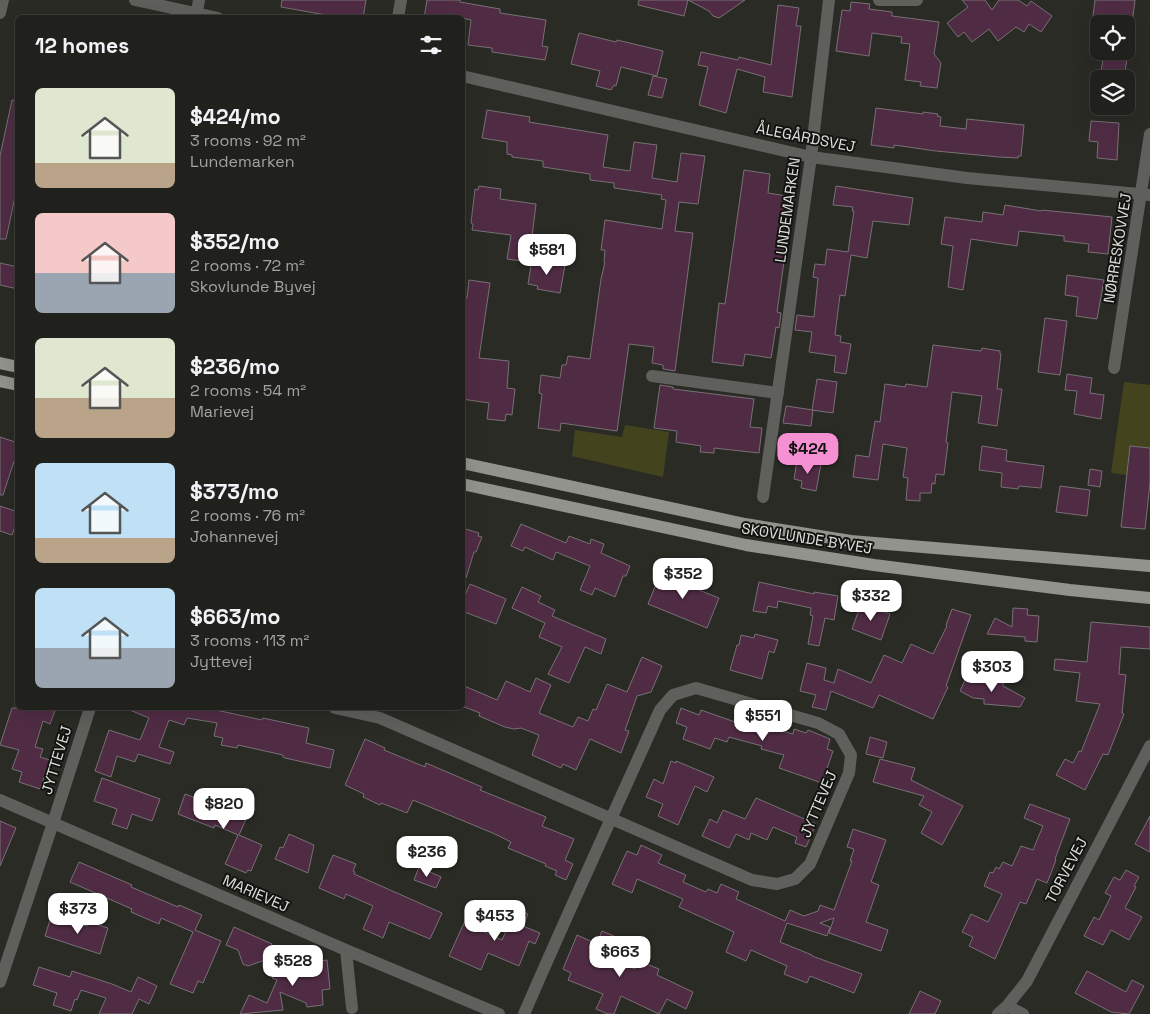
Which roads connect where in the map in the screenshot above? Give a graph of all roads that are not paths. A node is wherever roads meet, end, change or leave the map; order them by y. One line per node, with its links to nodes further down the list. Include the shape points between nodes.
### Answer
1 (3, 0): 8 (street)
2 (135, 0): 7 (street)
3 (401, 0): 10 (street)
4 (828, 0): 13 (street, LUNDEMARKEN)
5 (879, 0): 6 (street)
6 (916, 0)
7 (197, 10): 9 (street)
8 (0, 13)
9 (210, 15)
10 (398, 15)
11 (465, 77): 13 (street, ÅLEGÅRDSVEJ)
12 (1150, 134): 14 (street, NØRRESKOVVEJ)
13 (811, 157): 14 (street, ÅLEGÅRDSVEJ, via 967,178); 21 (street, LUNDEMARKEN)
14 (1146, 194): 17 (street, NØRRESKOVVEJ)
15 (0, 363): 16 (main road)
16 (15, 366)
17 (1114, 368)
18 (652, 376): 21 (street)
19 (0, 381): 20 (main road)
20 (15, 384)
21 (778, 393): 24 (street, LUNDEMARKEN)
22 (465, 464): 25 (main road, SKOVLUNDE BYVEJ, via 745,524 852,541)
23 (465, 485): 26 (main road, SKOVLUNDE BYVEJ, via 746,545 874,565)
24 (762, 497)
25 (1150, 566)
26 (1150, 598)
27 (89, 710): 32 (street, JYTTEVEJ)
28 (344, 710): 31 (street, JYTTEVEJ, via 380,718)
29 (1150, 746): 36 (street, TORVEVEJ, via 1027,981)
30 (0, 800): 32 (street, MARIEVEJ)
31 (611, 820): 31 (street, JYTTEVEJ, via 752,880 777,884 795,879 810,864 849,773 851,755 839,734 818,722 696,688 673,695 660,710); 38 (street, JYTTEVEJ)
32 (54, 823): 33 (street, MARIEVEJ); 34 (street, JYTTEVEJ)
33 (346, 950): 35 (street); 37 (street, MARIEVEJ)
34 (0, 982)
35 (352, 1008)
36 (1003, 1011): 39 (street)
37 (499, 1014)
38 (524, 1014)
39 (1022, 1014)

